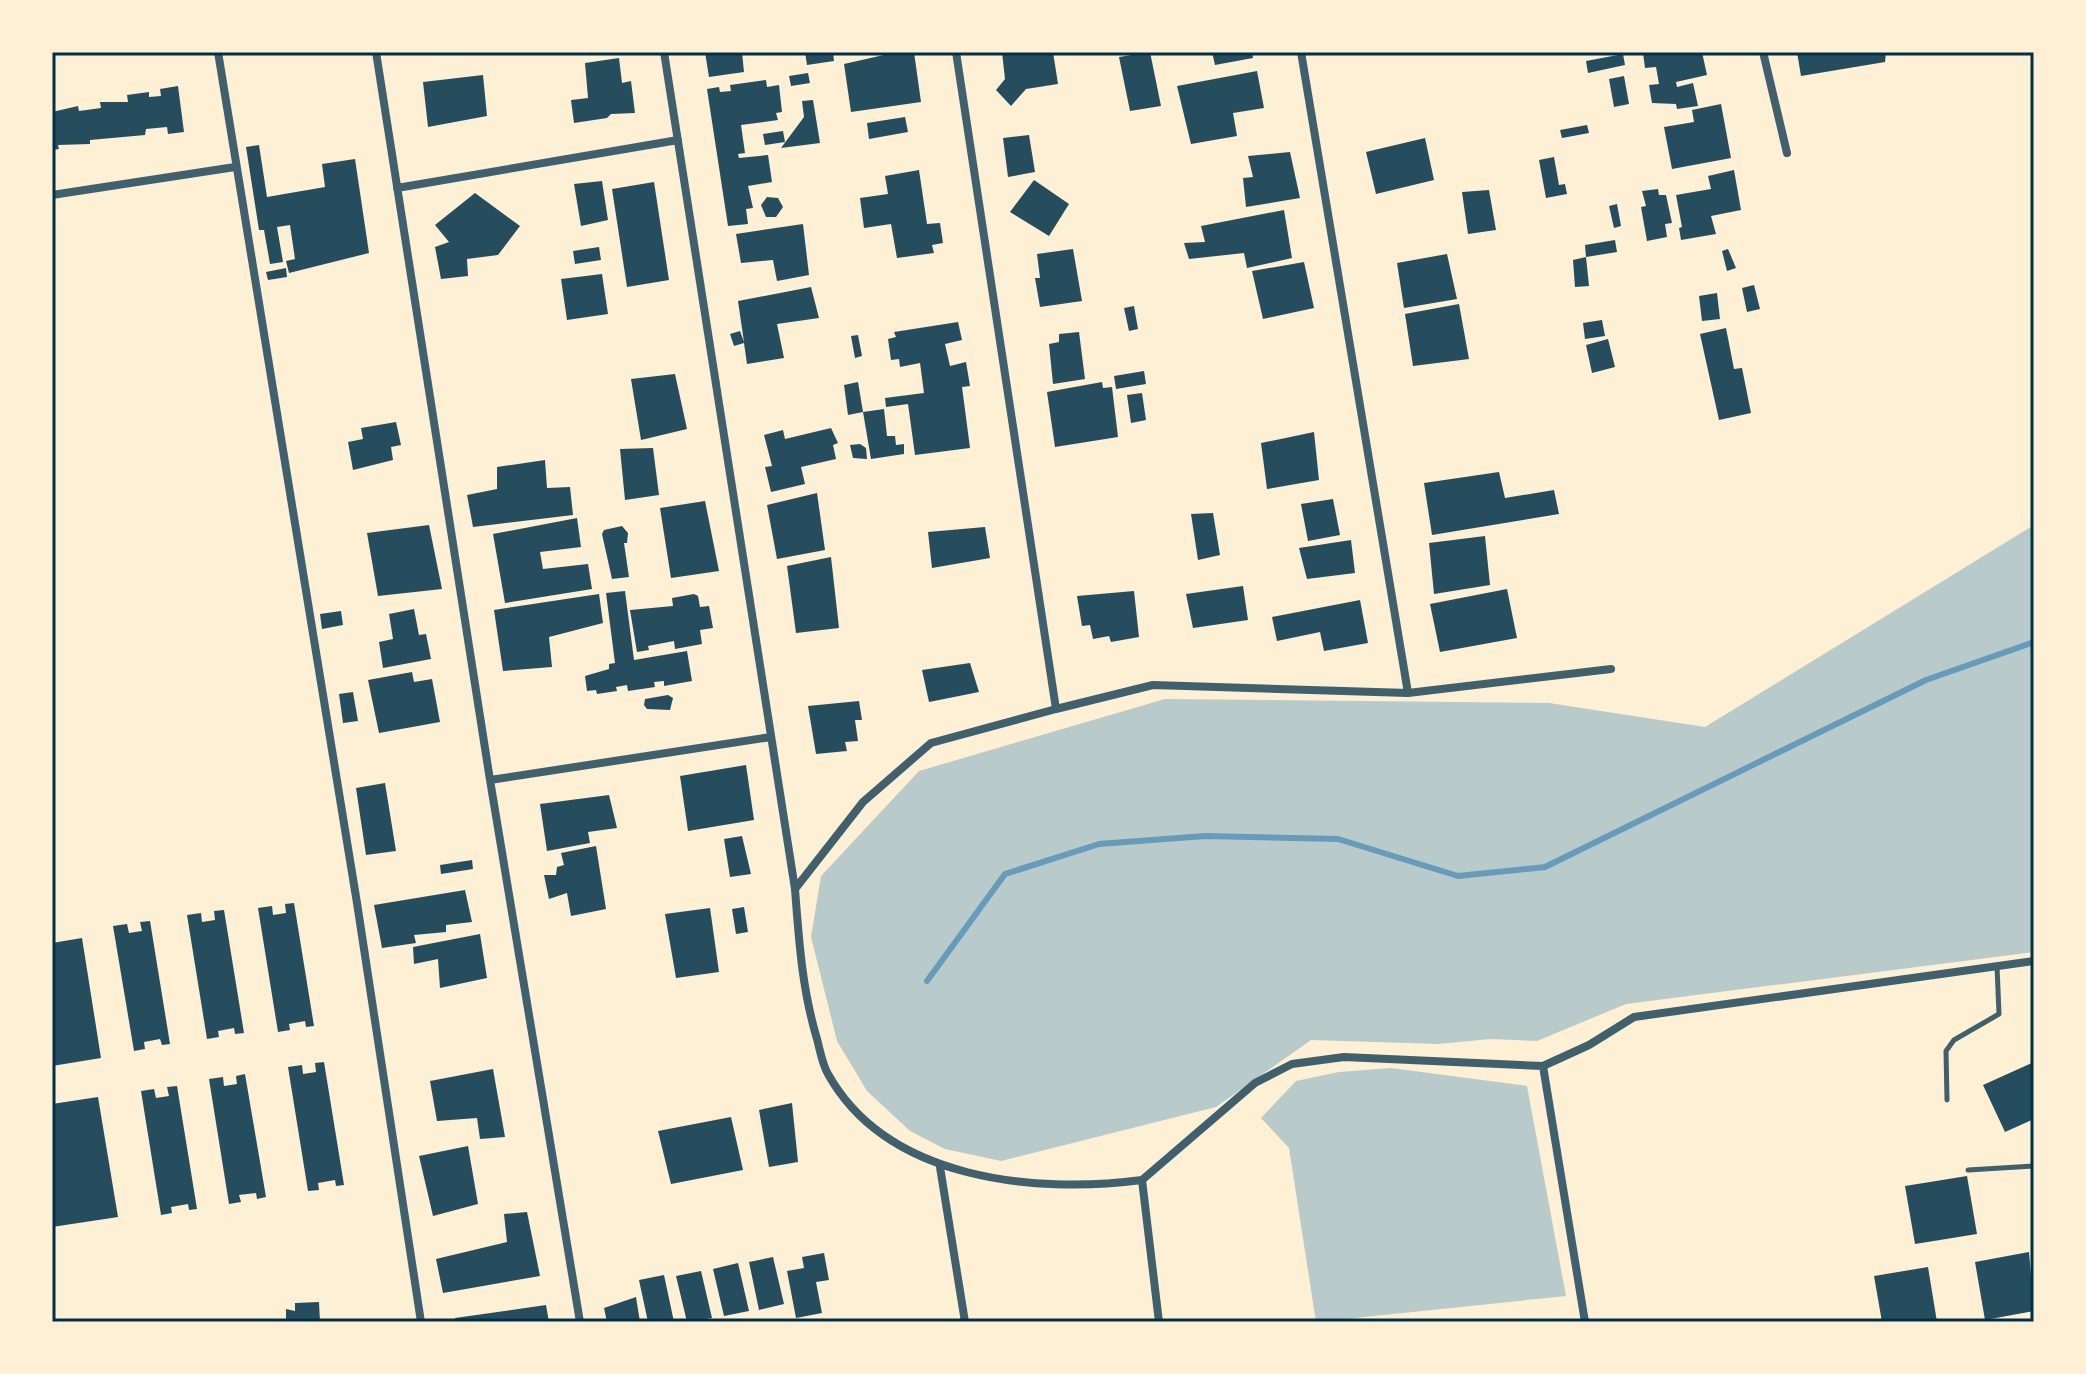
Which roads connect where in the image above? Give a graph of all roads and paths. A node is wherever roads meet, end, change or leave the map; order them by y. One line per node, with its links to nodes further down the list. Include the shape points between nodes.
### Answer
1 (218, 52): 9 (street)
2 (376, 52): 10 (street)
3 (664, 52): 7 (street)
4 (956, 52): 14 (street)
5 (1301, 52): 13 (street)
6 (1763, 52): 8 (street)
7 (678, 140): 10 (street); 15 (street)
8 (1787, 153)
9 (235, 167): 11 (street); 26 (street)
10 (397, 188): 16 (street)
11 (52, 195)
12 (1611, 669): 13 (street)
13 (1408, 693): 14 (street, via 1153,685)
14 (1056, 709): 17 (street, via 931,743 863,802)
15 (771, 737): 16 (street); 17 (street)
16 (490, 780): 27 (street)
17 (795, 889): 23 (street, via 803,994 827,1073 864,1120)
18 (2034, 961): 19 (street)
19 (1997, 966): 20 (street, via 1634,1017); 21 (lane, via 1999,1014 1954,1040 1946,1051)
20 (1543, 1066): 25 (street, via 1344,1057 1292,1064 1255,1083); 30 (street)
21 (1947, 1100)
22 (2034, 1166): 24 (lane)
23 (940, 1167): 25 (street, via 1023,1183 1089,1187); 28 (street)
24 (1968, 1170)
25 (1142, 1180): 29 (street)
26 (421, 1322)
27 (580, 1322)
28 (965, 1322)
29 (1159, 1322)
30 (1585, 1322)

